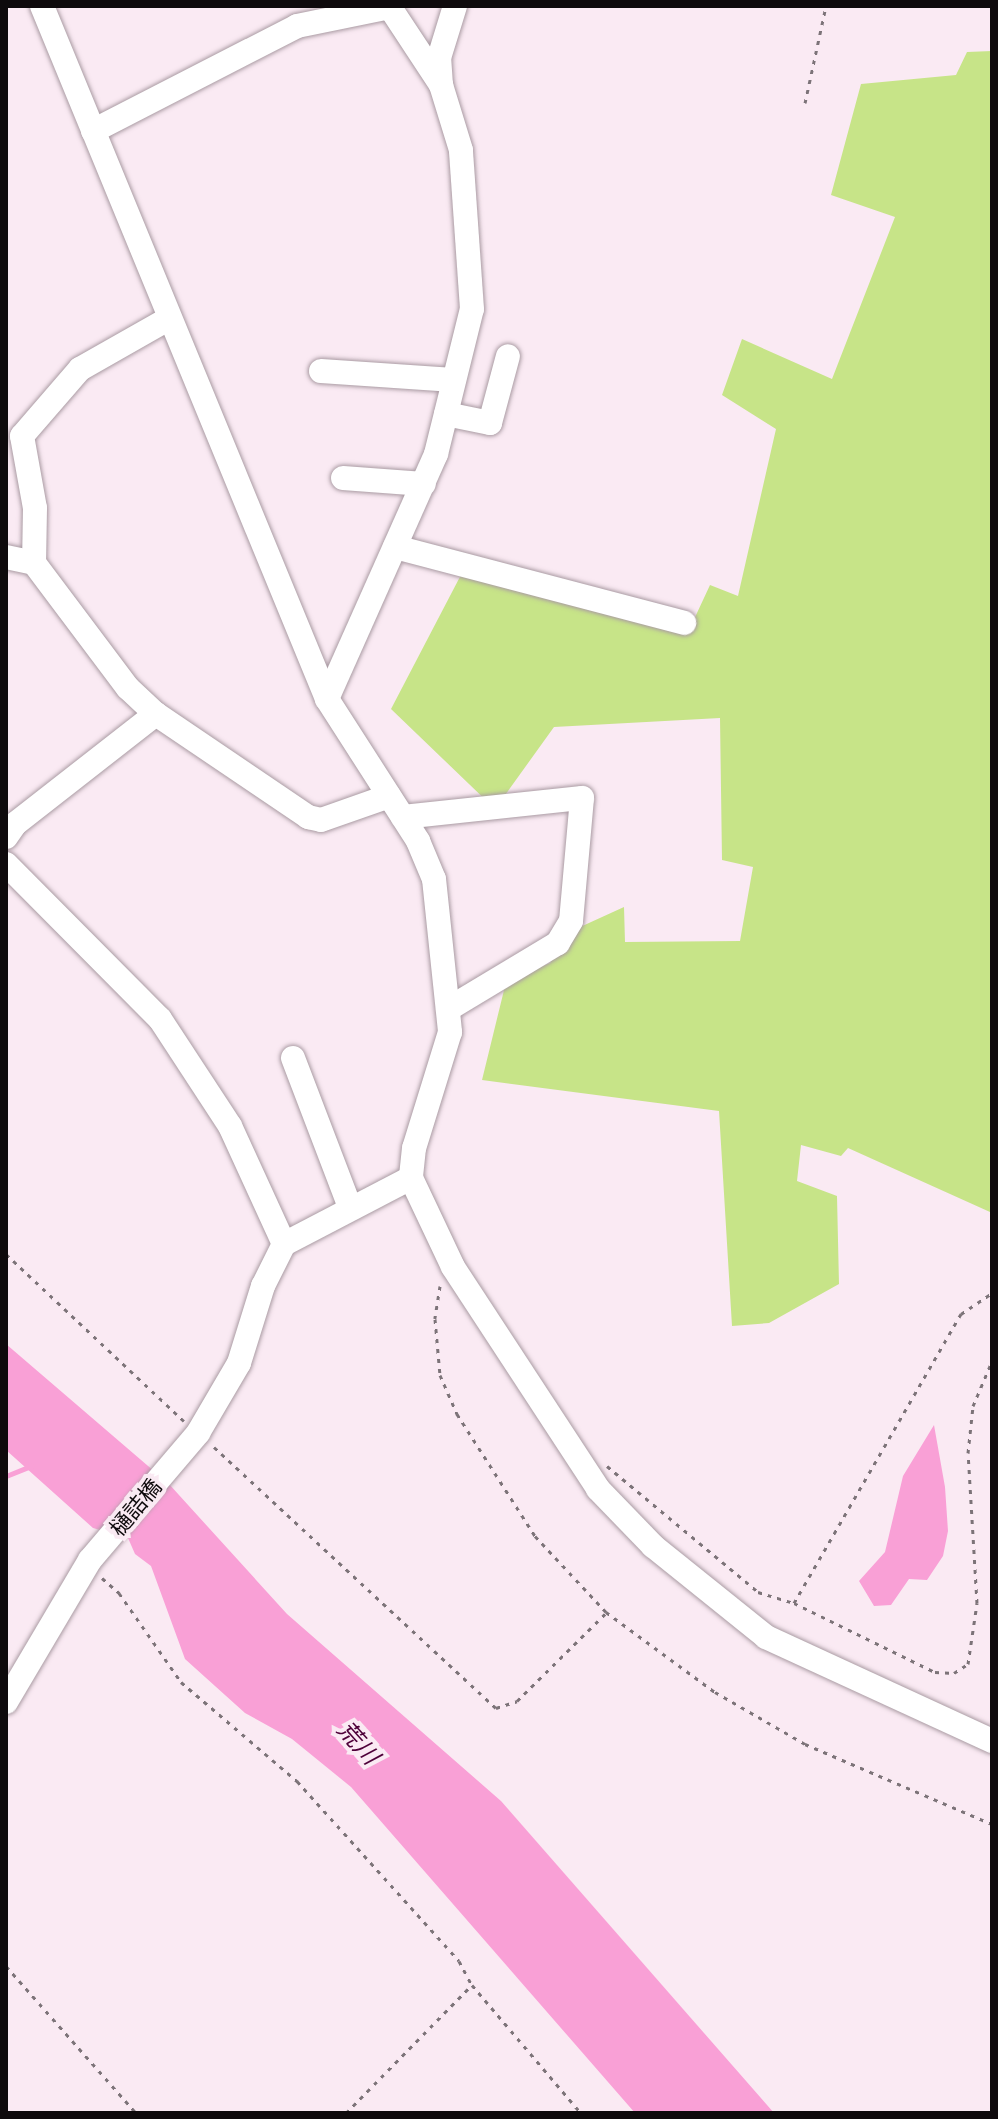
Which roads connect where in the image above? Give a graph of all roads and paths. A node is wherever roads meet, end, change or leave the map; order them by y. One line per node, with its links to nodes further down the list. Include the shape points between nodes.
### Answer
1 (42, 6): 7 (street)
2 (390, 6): 5 (street); 7 (street, via 297,26)
3 (455, 6): 5 (street, via 439,58)
4 (826, 6): 6 (path)
5 (441, 85): 11 (street, via 461,150 473,267 472,309)
6 (805, 103)
7 (93, 131): 8 (street)
8 (168, 319): 13 (street, via 80,369); 20 (street)
9 (508, 356): 12 (street, via 490,423)
10 (321, 371): 11 (street)
11 (454, 380): 12 (street)
12 (446, 414): 15 (street)
13 (14, 433): 18 (street, via 35,508)
14 (343, 478): 15 (street)
15 (424, 484): 16 (street)
16 (395, 547): 19 (street); 20 (street)
17 (6, 557): 18 (street)
18 (34, 563): 21 (street, via 128,688)
19 (684, 623)
20 (327, 699): 22 (street)
21 (156, 714): 22 (street, via 308,817 321,820); 24 (street, via 15,824)
22 (389, 796): 23 (street)
23 (403, 817): 26 (street, via 434,879); 26 (street, via 582,798 571,921 558,943)
24 (6, 837)
25 (6, 864): 30 (street, via 160,1019 230,1126)
26 (448, 1009): 28 (street, via 448,1049 414,1148)
27 (293, 1058): 29 (street)
28 (411, 1178): 29 (street); 32 (street)
29 (350, 1207): 30 (street)
30 (284, 1244): 35 (street, 樋詰橋, via 263,1286 239,1363)
31 (6, 1254): 35 (path)
32 (453, 1267): 39 (path, via 440,1286 435,1319 440,1375 457,1414 535,1536); 41 (street, via 598,1489 653,1546 766,1637)
33 (992, 1293): 38 (path, via 961,1314)
34 (992, 1361): 38 (path, via 973,1406 968,1453 977,1603 968,1664 954,1673 935,1672)
35 (198, 1433): 37 (street, 樋詰橋); 39 (path, via 496,1708 517,1701)
36 (598, 1460): 38 (path, via 633,1483 758,1592)
37 (89, 1563): 40 (street, 樋詰橋); 44 (path, via 119,1593 181,1682 297,1781 459,1961)
38 (794, 1603)
39 (606, 1612): 42 (path, via 715,1692 805,1744)
40 (6, 1702)
41 (992, 1741)
42 (992, 1824)
43 (6, 1966): 45 (path)
44 (472, 1985): 46 (path); 47 (path)
45 (136, 2113)
46 (346, 2113)
47 (581, 2113)

